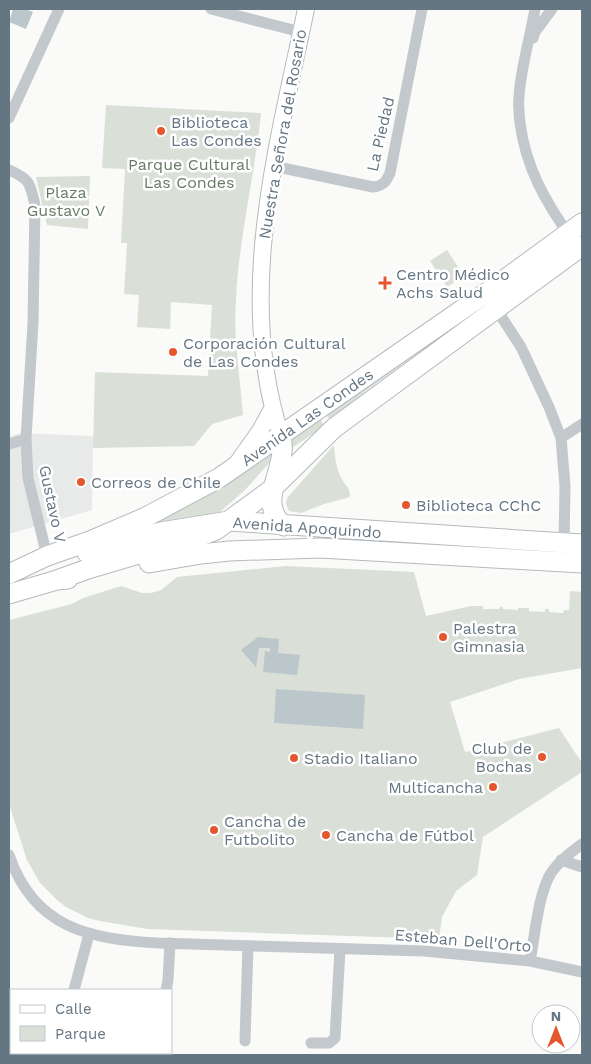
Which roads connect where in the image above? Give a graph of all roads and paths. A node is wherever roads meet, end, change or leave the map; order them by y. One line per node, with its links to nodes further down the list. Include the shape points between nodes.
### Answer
1 (59, 9): 9 (street)
2 (211, 9): 7 (street)
3 (306, 9): 7 (street, Nuestra Señora del Rosario)
4 (422, 9): 10 (street, La Piedad, via 386,181 373,188)
5 (535, 9): 8 (street)
6 (552, 9): 8 (street, via 535,32)
7 (301, 32): 10 (street, Nuestra Señora del Rosario)
8 (521, 75): 12 (street, via 518,99 527,158 538,185)
9 (9, 118)
10 (274, 166): 16 (street, Nuestra Señora del Rosario, via 262,244 259,292 262,352)
11 (9, 170): 20 (street, Gustavo V, via 24,176 35,205 33,323)
12 (575, 228): 13 (street); 14 (main road, Avenida Las Condes)
13 (580, 247): 15 (main road, Avenida Las Condes)
14 (486, 293): 15 (street); 18 (main road, Avenida Las Condes)
15 (497, 310): 19 (street, via 521,347); 23 (main road, Avenida Las Condes, via 334,428)
16 (272, 409): 18 (street, Nuestra Señora del Rosario); 22 (street)
17 (582, 424): 19 (street)
18 (281, 436): 22 (main road, Avenida Las Condes); 23 (main road, via 282,453)
19 (561, 438): 26 (street)
20 (26, 439): 21 (street); 27 (street, Gustavo V, via 28,478)
21 (9, 444)
22 (233, 469): 27 (main road, Avenida Las Condes, via 146,517)
23 (272, 489): 24 (main road, Avenida Las Condes); 25 (main road, via 274,513)
24 (229, 521): 25 (main road, Avenida Apoquindo); 29 (main road, Avenida Apoquindo, via 161,532); 30 (main road, Avenida Las Condes, via 206,534)
25 (284, 526): 26 (main road, Avenida Apoquindo)
26 (573, 543)
27 (47, 556): 29 (main road, Avenida Las Condes)
28 (582, 563): 30 (main road, Avenida Apoquindo, via 296,548 201,554 94,576)
29 (9, 574)
30 (57, 580): 31 (main road, Avenida Apoquindo)
31 (9, 594)
32 (582, 844): 34 (street)
33 (9, 855): 36 (street, Esteban Dell'Orto, via 22,885 37,903 56,919)
34 (561, 860): 35 (street); 40 (street, via 543,890)
35 (582, 866)
36 (89, 934): 37 (street, Esteban Dell'Orto, via 128,942); 42 (street)
37 (170, 943): 38 (street, Esteban Dell'Orto); 43 (street)
38 (248, 946): 39 (street, Esteban Dell'Orto); 44 (street)
39 (340, 949): 40 (street, Esteban Dell'Orto, via 424,951); 45 (street, via 335,1038 332,1043)
40 (530, 961): 41 (street, Esteban Dell'Orto)
41 (582, 972)
42 (74, 989)
43 (166, 989)
44 (245, 1041)
45 (311, 1043)

